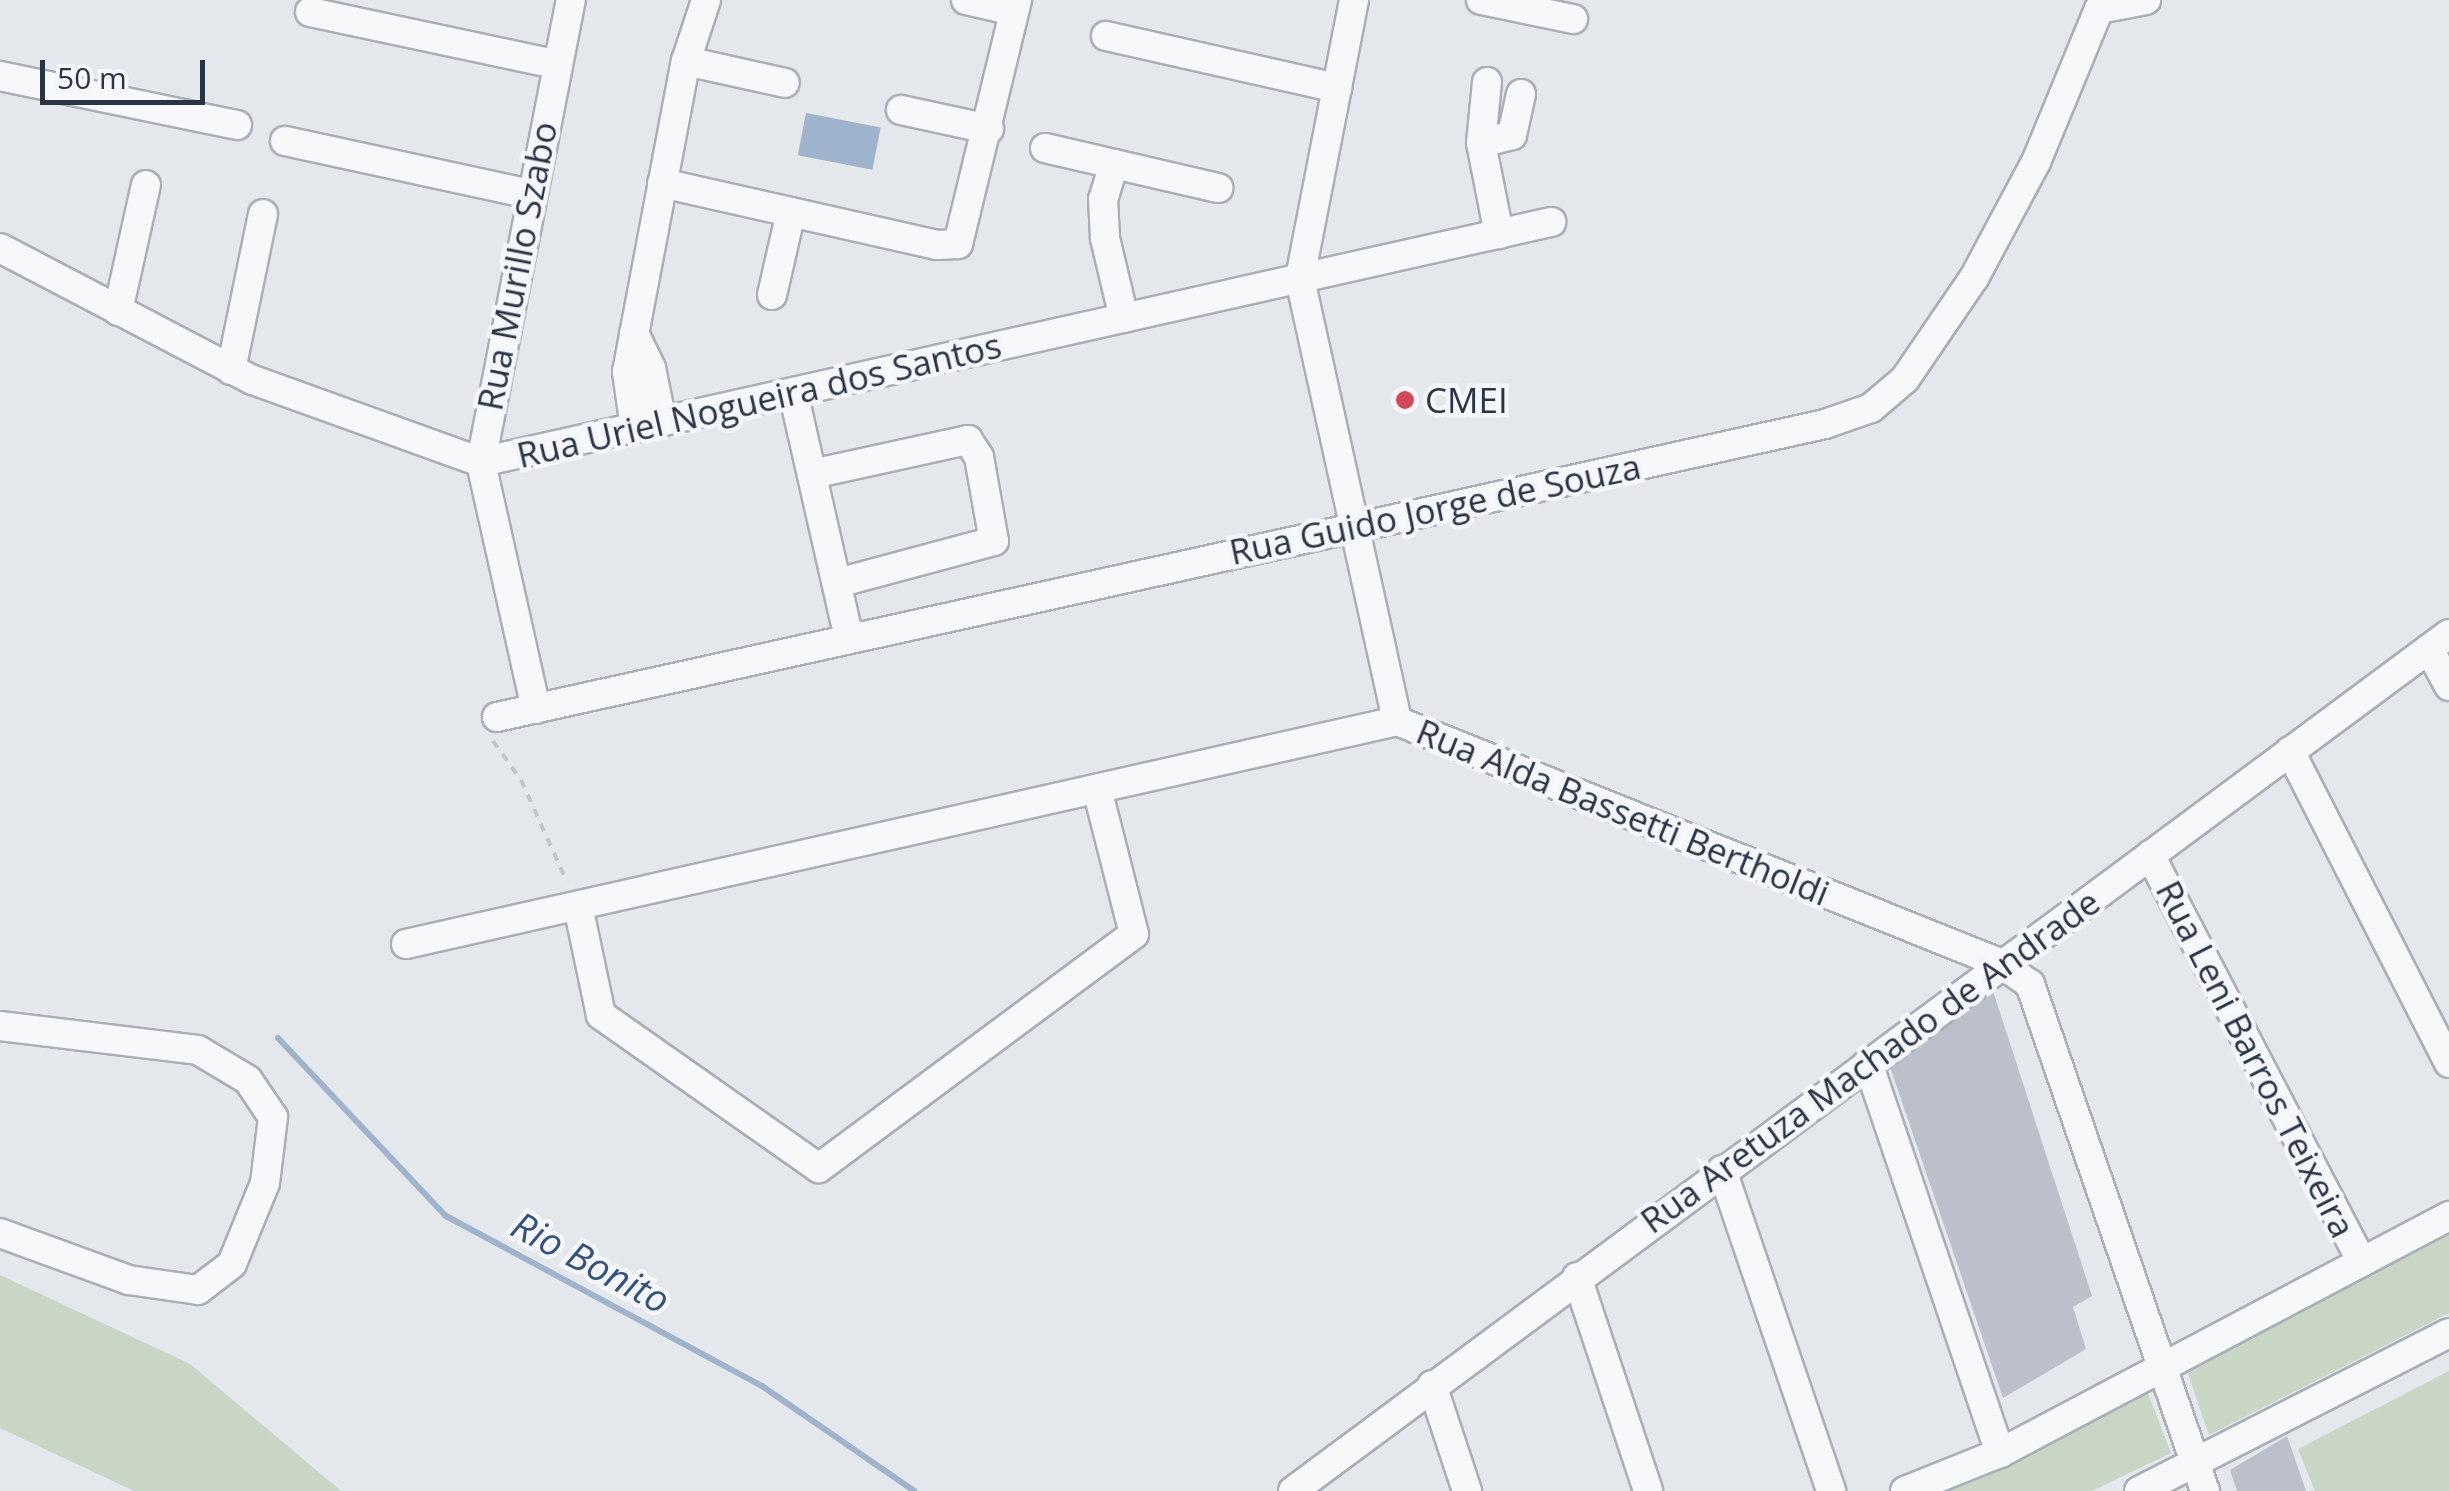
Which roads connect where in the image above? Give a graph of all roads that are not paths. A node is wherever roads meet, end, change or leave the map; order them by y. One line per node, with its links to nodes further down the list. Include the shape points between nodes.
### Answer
1 (572, 0): 13 (street, Rua Murillo Szabo)
2 (706, 0): 12 (street)
3 (966, 0): 8 (street)
4 (1354, 0): 17 (street, Rua Alda Bassetti Bertholdi)
5 (1482, 0): 10 (street)
6 (2146, 0): 7 (street, Rua Guido Jorge de Souza)
7 (2102, 5): 44 (street, Rua Guido Jorge de Souza, via 2012,209 1938,335 1888,396 1825,424)
8 (1016, 6): 21 (street)
9 (310, 12): 13 (street)
10 (1574, 19)
11 (1106, 36): 17 (street)
12 (686, 61): 16 (street); 26 (street)
13 (555, 64): 29 (street, Rua Murillo Szabo)
14 (0, 76): 20 (street)
15 (1487, 82): 23 (street)
16 (786, 84)
17 (1337, 88): 35 (street, Rua Alda Bassetti Bertholdi)
18 (1521, 94): 23 (street, via 1512,135)
19 (901, 110): 21 (street)
20 (236, 125)
21 (988, 129): 30 (street, via 958,244)
22 (286, 140): 29 (street)
23 (1480, 143): 33 (street)
24 (1045, 148): 25 (street)
25 (1114, 164): 28 (street); 38 (street, via 1103,199 1105,238)
26 (662, 184): 30 (street); 41 (street, via 626,382)
27 (146, 185): 37 (street)
28 (1218, 188)
29 (531, 194): 42 (street, Rua Murillo Szabo)
30 (791, 212): 36 (street)
31 (262, 214): 39 (street)
32 (1551, 222): 33 (street, Rua Uriel Nogueira dos Santos)
33 (1499, 234): 35 (street, Rua Uriel Nogueira dos Santos)
34 (0, 248): 37 (street, Rua Uriel Nogueira dos Santos)
35 (1300, 278): 38 (street, Rua Uriel Nogueira dos Santos); 44 (street, Rua Alda Bassetti Bertholdi)
36 (772, 295)
37 (118, 310): 39 (street, Rua Uriel Nogueira dos Santos)
38 (1124, 318): 40 (street, Rua Uriel Nogueira dos Santos)
39 (232, 370): 42 (street, Rua Uriel Nogueira dos Santos)
40 (793, 392): 41 (street, Rua Uriel Nogueira dos Santos); 43 (street)
41 (649, 425): 42 (street, Rua Uriel Nogueira dos Santos)
42 (481, 462): 49 (street, Rua Murillo Szabo)
43 (812, 474): 45 (street); 45 (street, via 968,440 979,457 994,542)
44 (1354, 524): 46 (street, Rua Guido Jorge de Souza); 51 (street, Rua Alda Bassetti Bertholdi)
45 (837, 584): 46 (street)
46 (849, 638): 49 (street, Rua Guido Jorge de Souza)
47 (2439, 641): 48 (street); 52 (street, Rua Aretuza Machado de Andrade)
48 (2449, 686)
49 (536, 709): 50 (street, Rua Guido Jorge de Souza)
50 (497, 718)
51 (1397, 721): 53 (street); 57 (street, Rua Alda Bassetti Bertholdi)
52 (2290, 752): 54 (street, Rua Aretuza Machado de Andrade); 60 (street)
53 (1098, 789): 55 (street); 55 (street, via 1134,934 818,1168 602,1015)
54 (2150, 855): 57 (street, Rua Aretuza Machado de Andrade); 64 (street, Rua Leni Barros Teixeira)
55 (578, 906): 56 (street)
56 (406, 944)
57 (2002, 964): 59 (street, Rua Aretuza Machado de Andrade); 67 (street, Rua Alda Bassetti Bertholdi, via 2037,995)
58 (0, 1026): 63 (street, via 198,1050 248,1080 273,1117 265,1183 232,1264 198,1290 129,1280)
59 (1868, 1063): 61 (street, Rua Aretuza Machado de Andrade); 69 (street)
60 (2449, 1063)
61 (1722, 1170): 65 (street, Rua Aretuza Machado de Andrade); 74 (street)
62 (2449, 1216): 64 (street)
63 (0, 1233)
64 (2362, 1262): 67 (street)
65 (1577, 1277): 68 (street, Rua Aretuza Machado de Andrade); 73 (street)
66 (2449, 1333): 70 (street)
67 (2163, 1367): 69 (street); 70 (street, Rua Alda Bassetti Bertholdi)
68 (1432, 1384): 71 (street, Rua Aretuza Machado de Andrade); 72 (street)
69 (2000, 1453): 75 (street)
70 (2195, 1462): 76 (street); 77 (street, Rua Alda Bassetti Bertholdi)
71 (1292, 1491)
72 (1467, 1491)
73 (1648, 1491)
74 (1831, 1491)
75 (1905, 1491)
76 (2139, 1491)
77 (2205, 1491)

